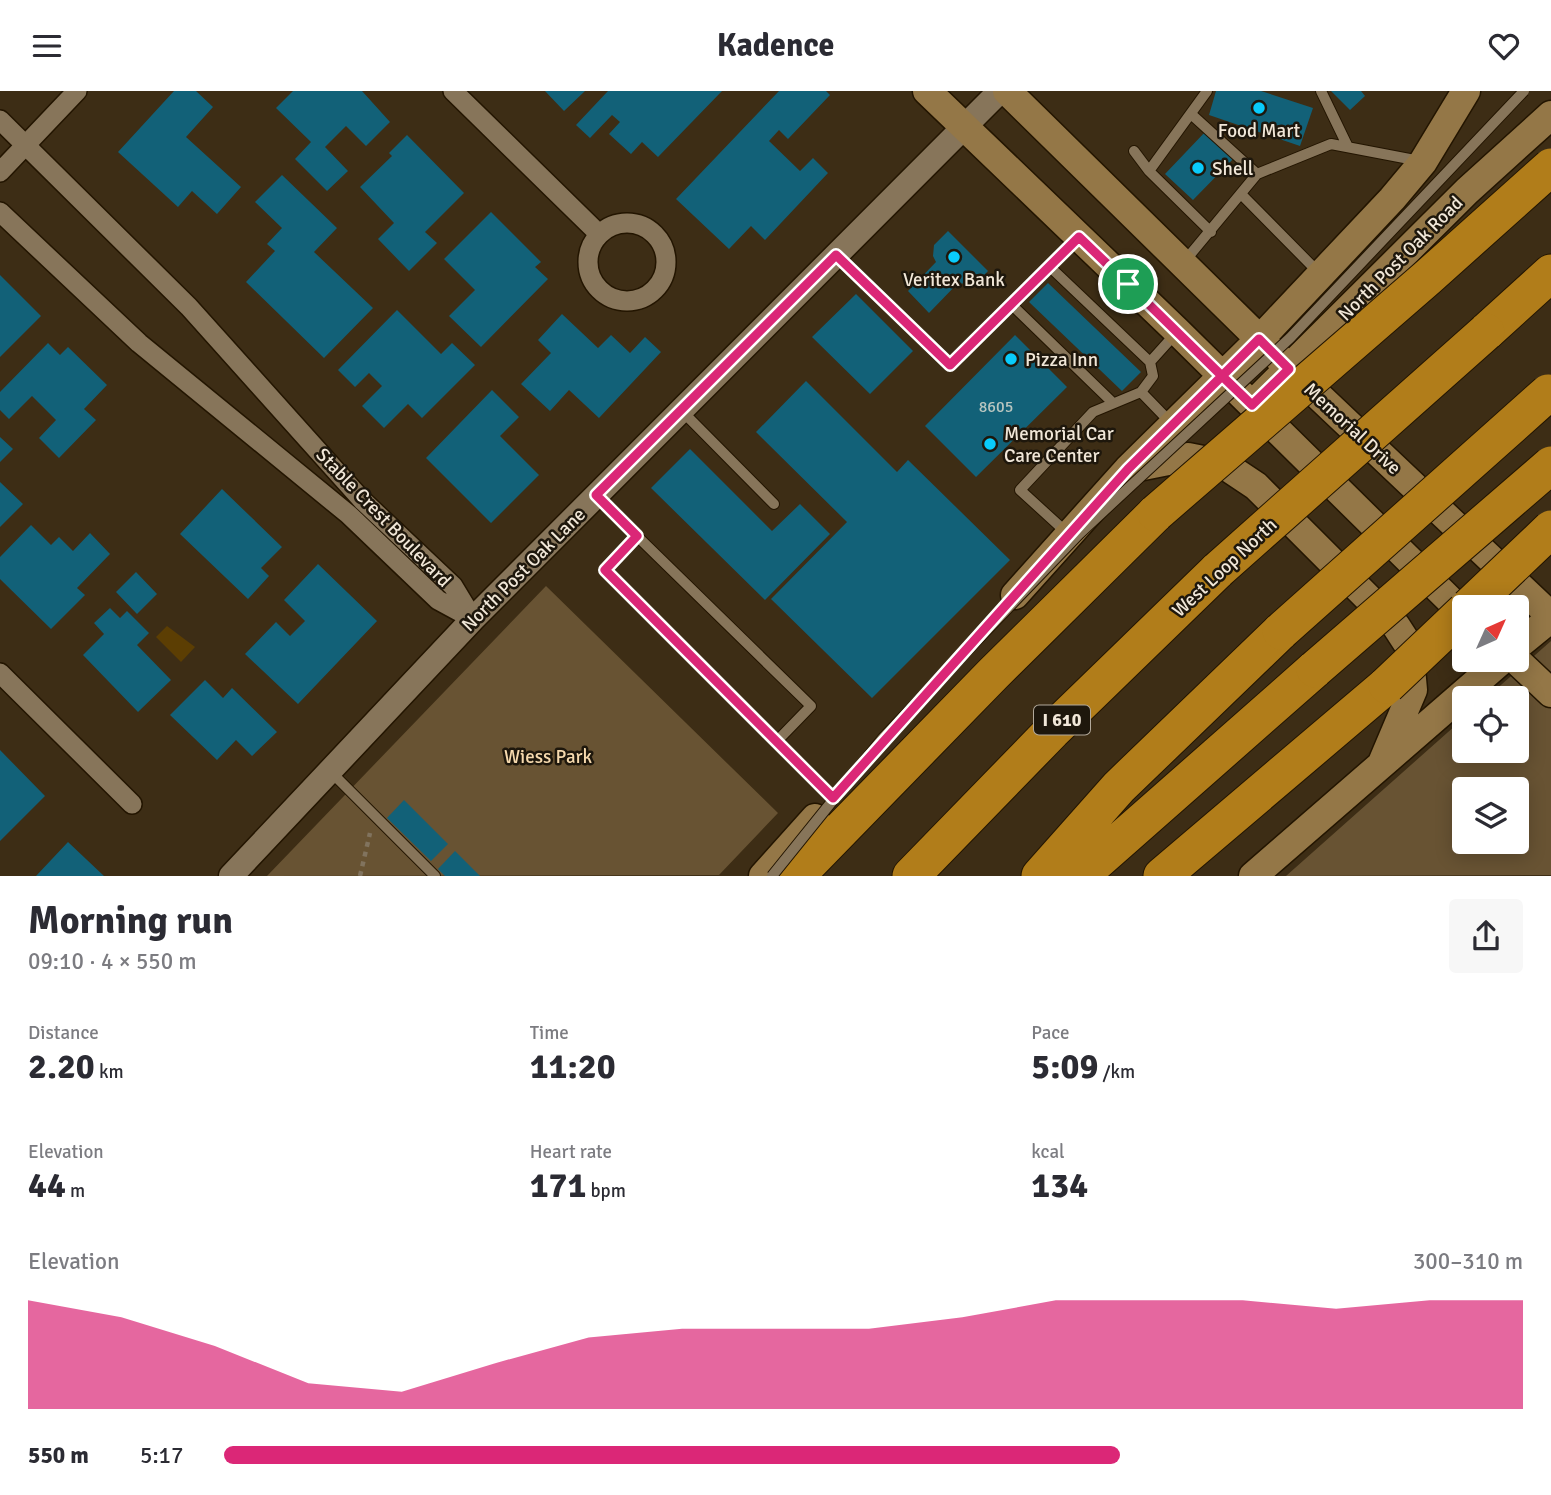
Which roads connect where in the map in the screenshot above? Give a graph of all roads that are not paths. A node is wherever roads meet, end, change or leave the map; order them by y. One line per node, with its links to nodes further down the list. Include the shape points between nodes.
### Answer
1 (77, 91): 14 (street)
2 (453, 91): 25 (street)
3 (927, 91): 13 (main road)
4 (1000, 91): 13 (street, North Post Oak Lane)
5 (1007, 91): 28 (main road, Memorial Drive)
6 (1206, 91): 10 (lane)
7 (1321, 91): 15 (lane)
8 (1466, 91): 17 (main road)
9 (1524, 91): 73 (lane, bridge, via 1290,338 1079,534 883,738)
10 (1191, 114): 19 (lane); 21 (lane)
11 (1551, 115): 36 (main road, North Post Oak Road, via 1457,200)
12 (0, 120): 14 (street, Stable Crest Boulevard)
13 (964, 126): 26 (main road); 27 (street, North Post Oak Lane)
14 (25, 146): 20 (street); 56 (street, Stable Crest Boulevard, via 189,307 362,500 453,586)
15 (1348, 147): 17 (lane); 21 (lane, via 1331,144)
16 (1135, 151): 19 (lane)
17 (1423, 162): 31 (main road)
18 (1551, 167): 74 (highway, bridge, via 1156,513)
19 (1149, 171): 24 (lane)
20 (0, 172)
21 (1257, 174): 22 (lane)
22 (1241, 194): 24 (lane); 31 (lane)
23 (0, 212): 56 (street, Stable Crest Boulevard, via 139,343 348,514 438,600)
24 (1211, 232): 28 (lane)
25 (599, 234): 25 (street, via 588,258 594,283 603,293 628,302 653,292 661,282 666,258 656,236 646,228 622,223)
26 (1079, 237): 29 (lane); 33 (main road)
27 (836, 255): 32 (lane, via 950,365); 42 (street, North Post Oak Lane)
28 (1183, 263): 34 (main road, Memorial Drive)
29 (1049, 266): 32 (lane); 35 (lane)
30 (1551, 273): 75 (highway, West Loop North / I 610, bridge, via 1218,571)
31 (1321, 275): 34 (main road)
32 (1011, 304): 40 (lane)
33 (1177, 331): 35 (lane); 37 (main road)
34 (1259, 339): 36 (main road, Memorial Drive); 37 (main road)
35 (1150, 362): 39 (lane, via 1153,376)
36 (1289, 369): 41 (main road, North Post Oak Road); 55 (main road, Memorial Drive)
37 (1222, 376): 41 (main road); 43 (main road)
38 (1550, 391): 76 (highway, bridge, via 1281,631 1119,787)
39 (1141, 392): 40 (lane); 43 (lane)
40 (1113, 403): 49 (lane, via 1093,412 1020,490)
41 (1252, 405): 54 (main road)
42 (681, 410): 46 (street, North Post Oak Lane); 47 (lane)
43 (1173, 425): 45 (main road)
44 (1551, 465): 77 (highway, bridge)
45 (1128, 469): 49 (main road); 66 (main road, via 1188,457 1223,464 1256,486 1396,626 1409,646 1413,690)
46 (596, 495): 50 (lane); 56 (street, North Post Oak Lane)
47 (774, 504)
48 (1551, 529): 52 (highway, bridge)
49 (1069, 535): 68 (main road)
50 (637, 536): 65 (lane, via 605,570); 65 (lane, via 811,706)
51 (1551, 560): 53 (highway)
52 (1482, 595)
53 (1505, 595)
54 (1452, 600)
55 (1551, 617): 58 (main road)
56 (473, 619): 67 (street, North Post Oak Lane)
57 (1452, 625): 63 (highway, bridge)
58 (1530, 635)
59 (1452, 636): 63 (highway, bridge)
60 (1488, 672): 66 (main road)
61 (1529, 672): 64 (main road)
62 (0, 673): 69 (street)
63 (1387, 685): 78 (highway)
64 (1551, 693)
65 (777, 741): 68 (lane)
66 (1382, 763): 79 (main road)
67 (330, 771): 70 (street, North Post Oak Lane); 71 (lane)
68 (833, 798): 72 (main road)
69 (132, 804)
70 (231, 876)
71 (435, 876)
72 (763, 876)
73 (772, 876)
74 (796, 876)
75 (911, 876)
76 (1040, 876)
77 (1080, 876)
78 (1162, 876)
79 (1253, 876)

